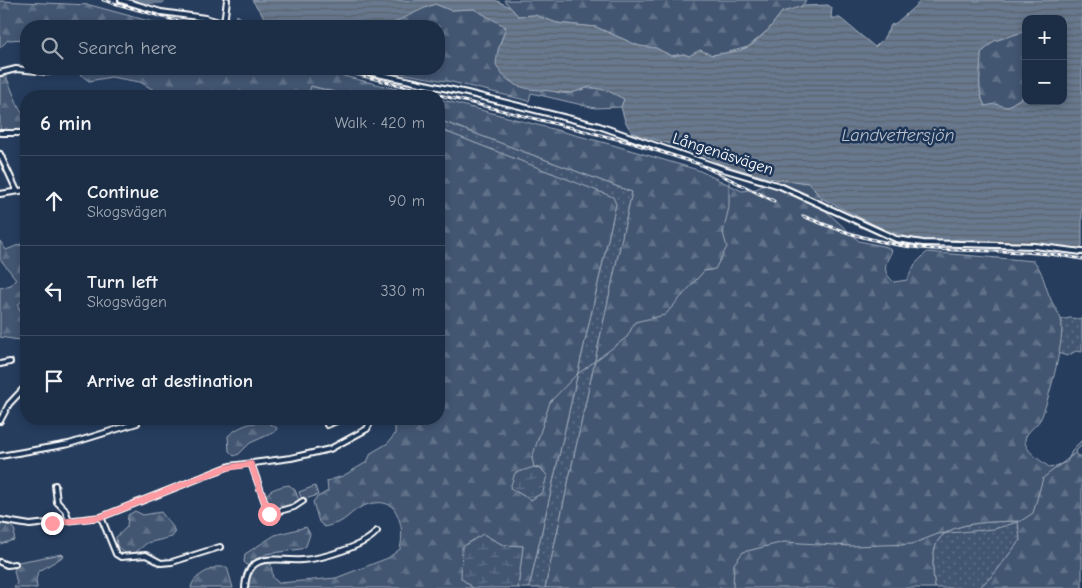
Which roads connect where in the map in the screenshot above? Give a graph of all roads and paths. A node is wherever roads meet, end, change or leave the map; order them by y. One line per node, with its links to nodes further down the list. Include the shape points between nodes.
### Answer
1 (121, 0): 3 (street, via 161,12)
2 (228, 0): 4 (street)
3 (207, 20)
4 (225, 20)
5 (20, 69): 6 (street)
6 (0, 73)
7 (382, 75): 14 (street, Långenäsvägen, via 599,126 780,186 896,239 923,243 1034,246)
8 (0, 133): 9 (street)
9 (20, 133)
10 (0, 154): 11 (street)
11 (17, 191): 12 (street); 13 (street)
12 (20, 191)
13 (0, 194)
14 (1082, 252)
15 (10, 362): 16 (street)
16 (0, 364)
17 (20, 392): 18 (street)
18 (0, 421)
19 (131, 425): 21 (street, via 69,444)
20 (370, 425): 22 (street, via 368,429 330,449)
21 (0, 456)
22 (251, 464): 24 (street, via 269,514); 25 (street, via 225,468)
23 (55, 485): 27 (street, via 57,502)
24 (303, 501)
25 (101, 517): 27 (street); 29 (street, via 120,557 146,555 161,563 172,562)
26 (0, 520): 27 (street, via 30,525)
27 (69, 520)
28 (377, 531): 32 (street, via 364,542 304,560 261,560 249,574)
29 (220, 547)
30 (0, 562): 31 (street)
31 (15, 564)
32 (245, 588)

